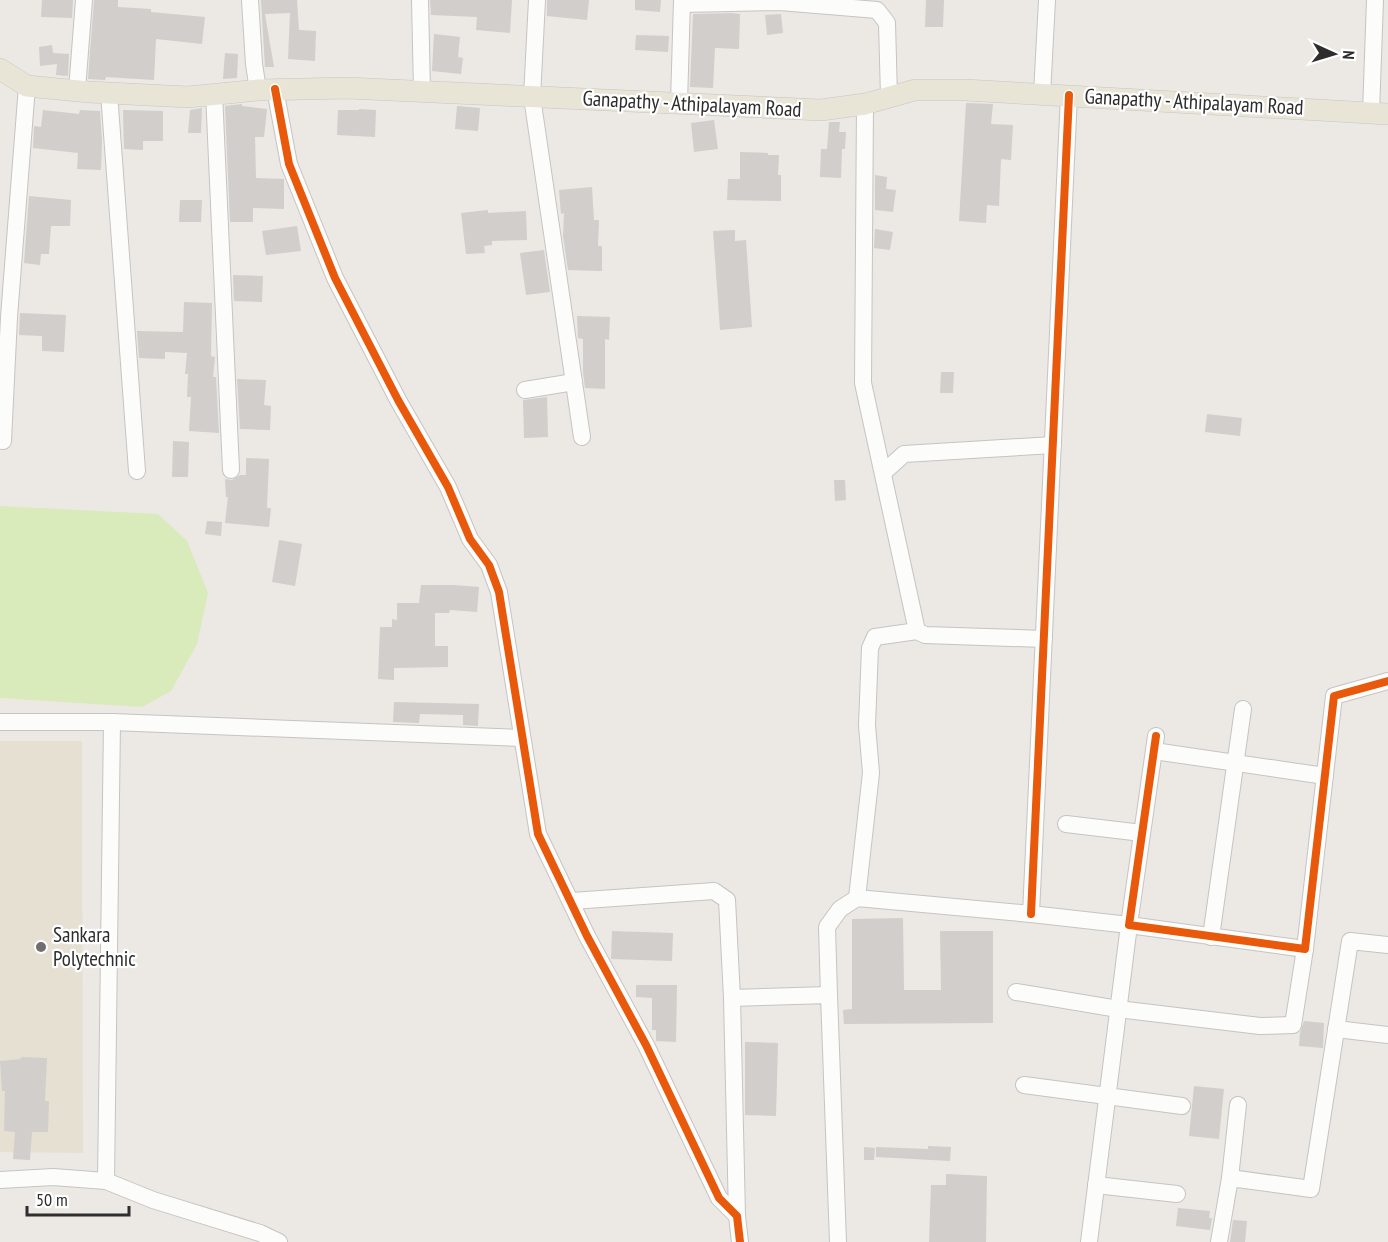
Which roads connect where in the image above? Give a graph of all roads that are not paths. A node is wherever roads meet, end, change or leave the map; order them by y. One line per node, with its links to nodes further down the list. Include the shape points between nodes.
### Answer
1 (84, 0): 10 (street)
2 (250, 0): 11 (street, via 254,64)
3 (420, 0): 12 (street)
4 (537, 0): 17 (street)
5 (1047, 0): 15 (street)
6 (1375, 0): 21 (street)
7 (682, 2): 18 (street, via 780,2 877,10 887,24); 19 (street)
8 (0, 69): 9 (main road, Ganapathy - Athipalayam Road)
9 (27, 86): 10 (main road, Ganapathy - Athipalayam Road); 25 (street)
10 (77, 90): 13 (main road, Ganapathy - Athipalayam Road)
11 (266, 90): 12 (main road, Ganapathy - Athipalayam Road); 14 (main road, Ganapathy - Athipalayam Road); 36 (street, via 289,164 335,278 448,487 470,539 489,565 499,592)
12 (422, 91): 17 (main road, Ganapathy - Athipalayam Road)
13 (109, 93): 14 (main road, Ganapathy - Athipalayam Road, via 188,97); 28 (street)
14 (214, 93): 27 (street)
15 (1042, 94): 16 (main road, Ganapathy - Athipalayam Road); 18 (main road, Ganapathy - Athipalayam Road, via 915,90)
16 (1069, 95): 21 (main road, Ganapathy - Athipalayam Road); 26 (street)
17 (532, 97): 19 (main road, Ganapathy - Athipalayam Road); 22 (street)
18 (890, 97): 20 (main road, Ganapathy - Athipalayam Road)
19 (679, 103): 20 (main road, Ganapathy - Athipalayam Road, via 821,110)
20 (865, 104): 29 (street, via 863,383)
21 (1380, 113)
22 (574, 382): 23 (street); 24 (street)
23 (525, 390)
24 (582, 437)
25 (3, 441)
26 (1053, 445): 29 (street, via 904,454); 31 (street)
27 (231, 470)
28 (136, 471)
29 (883, 473): 30 (street)
30 (917, 631): 31 (street, via 925,635); 41 (street, via 875,637 870,648 867,725 871,773)
31 (1044, 639): 43 (street)
32 (1388, 681): 38 (street, via 1334,696)
33 (1243, 709): 37 (street)
34 (0, 722): 35 (street)
35 (111, 722): 36 (street); 60 (street)
36 (522, 738): 42 (street, via 538,834)
37 (1236, 763): 38 (street); 40 (street, via 1155,743); 45 (street)
38 (1325, 776): 47 (street)
39 (1066, 824): 40 (street)
40 (1142, 833): 44 (street)
41 (857, 898): 43 (street); 49 (street, via 840,909 827,927)
42 (572, 901): 50 (street, via 714,891 727,900); 63 (street, via 719,1198)
43 (1031, 914): 44 (street)
44 (1129, 925): 45 (street); 51 (street)
45 (1211, 937): 47 (street)
46 (1388, 945): 52 (street, via 1350,941)
47 (1305, 949): 51 (street, via 1293,1025 1260,1026)
48 (1016, 992): 51 (street)
49 (829, 995): 50 (street); 66 (street)
50 (732, 998): 63 (street)
51 (1118, 1009): 55 (street)
52 (1336, 1029): 53 (street); 58 (street, via 1311,1189)
53 (1388, 1035)
54 (1024, 1085): 55 (street)
55 (1107, 1095): 57 (street); 61 (street)
56 (1238, 1105): 58 (street)
57 (1182, 1107)
58 (1230, 1178): 68 (street)
59 (0, 1180): 60 (street)
60 (106, 1180): 64 (street)
61 (1096, 1185): 62 (street); 67 (street)
62 (1177, 1194)
63 (737, 1216): 65 (street)
64 (278, 1242)
65 (740, 1242)
66 (838, 1242)
67 (1089, 1242)
68 (1219, 1242)

